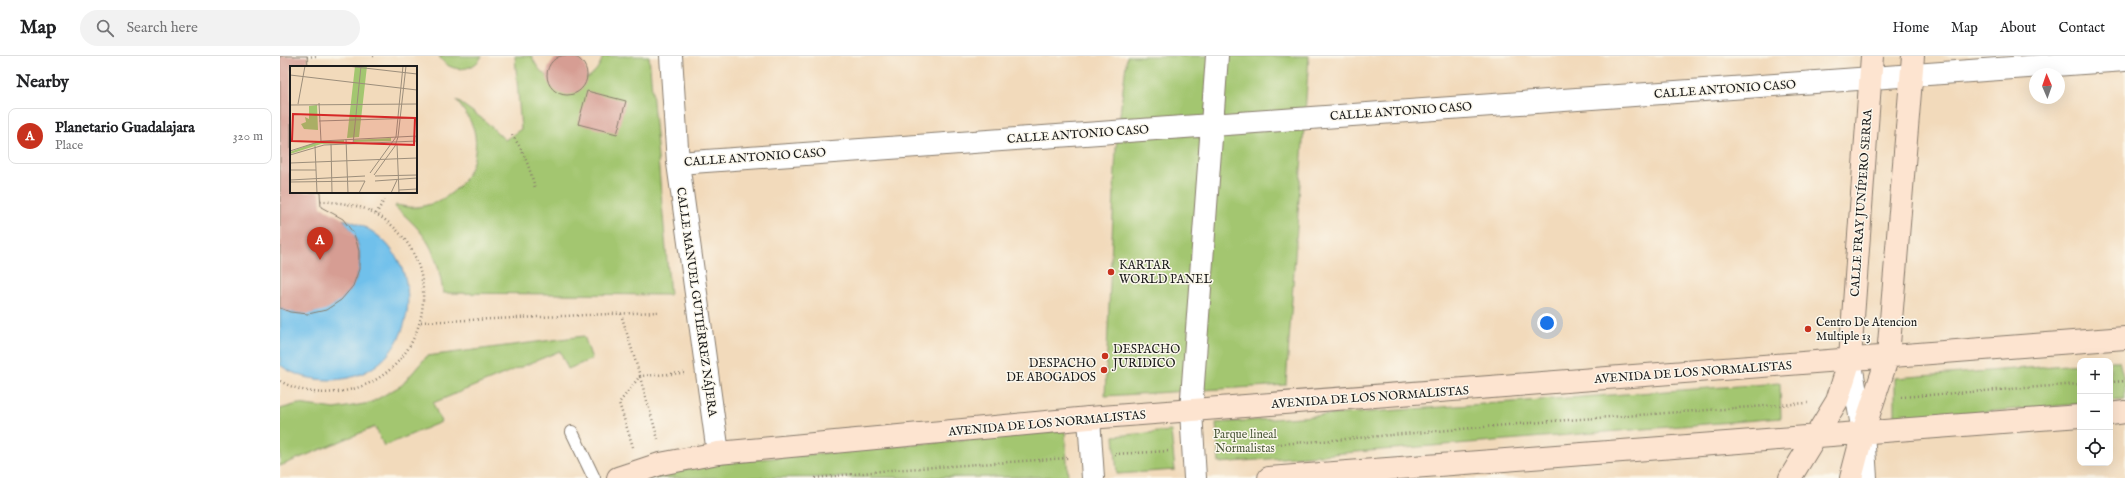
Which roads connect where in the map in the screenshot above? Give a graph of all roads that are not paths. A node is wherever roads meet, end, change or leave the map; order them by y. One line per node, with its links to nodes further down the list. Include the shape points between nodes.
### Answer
1 (671, 56): 8 (street, CALLE MANUEL GUTIÉRREZ NÁJERA)
2 (1217, 56): 7 (street)
3 (1872, 56): 6 (street, CALLE FRAY JUNÍPERO SERRA)
4 (2125, 60): 5 (street, CALLE ANTONIO CASO)
5 (1912, 66): 6 (street, CALLE ANTONIO CASO); 10 (street)
6 (1870, 79): 7 (street, CALLE ANTONIO CASO); 11 (street, CALLE FRAY JUNÍPERO SERRA)
7 (1212, 124): 8 (street, CALLE ANTONIO CASO); 12 (street)
8 (678, 163): 20 (street, CALLE MANUEL GUTIÉRREZ NÁJERA)
9 (2125, 338): 10 (street, AVENIDA DE LOS NORMALISTAS)
10 (1888, 356): 11 (street, AVENIDA DE LOS NORMALISTAS); 18 (street)
11 (1850, 359): 12 (street, AVENIDA DE LOS NORMALISTAS); 18 (street); 19 (street, CALLE FRAY JUNÍPERO SERRA, via 1837,401)
12 (1191, 411): 16 (street, AVENIDA DE LOS NORMALISTAS); 24 (street)
13 (2125, 412): 14 (street)
14 (2113, 414)
15 (2077, 416): 18 (street)
16 (1089, 418): 20 (street, AVENIDA DE LOS NORMALISTAS); 23 (street)
17 (572, 432): 21 (lane)
18 (1863, 432): 19 (street); 27 (street); 28 (street)
19 (1816, 435): 25 (street); 26 (street, CALLE FRAY JUNÍPERO SERRA)
20 (718, 453): 22 (street, AVENIDA DE LOS NORMALISTAS, via 660,464)
21 (594, 478)
22 (618, 478)
23 (1093, 478)
24 (1195, 478)
25 (1269, 478)
26 (1790, 478)
27 (1852, 478)
28 (1866, 478)

